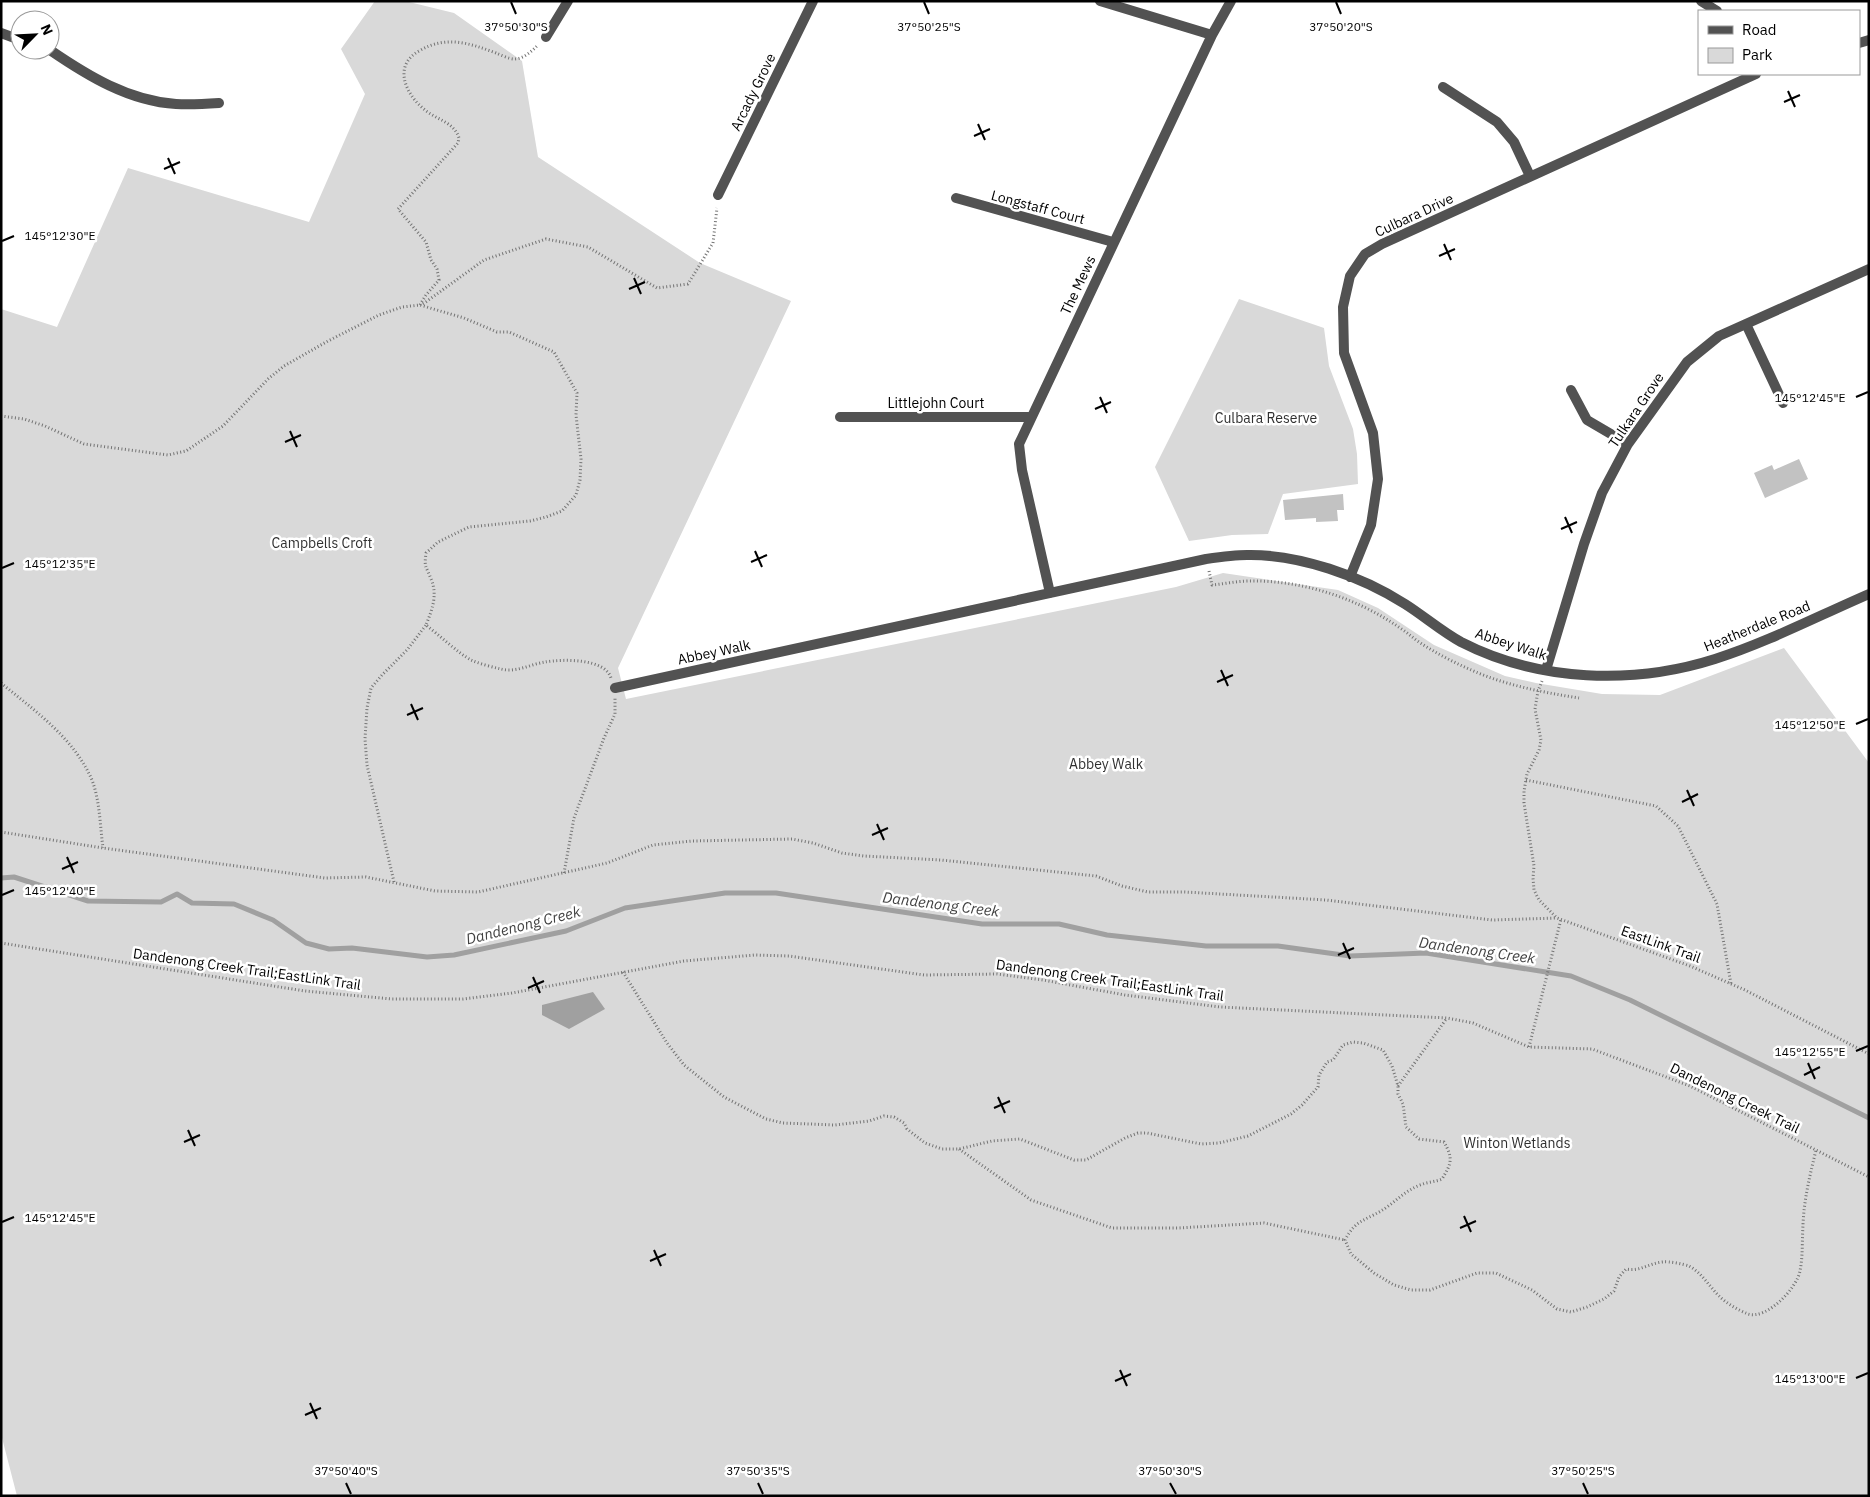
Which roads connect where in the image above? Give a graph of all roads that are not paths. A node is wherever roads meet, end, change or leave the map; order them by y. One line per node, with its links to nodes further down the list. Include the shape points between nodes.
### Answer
1 (568, 1): 8 (street)
2 (813, 1): 14 (street, Arcady Grove)
3 (1100, 1): 7 (street)
4 (1231, 1): 7 (street, The Mews)
5 (1701, 1): 6 (street)
6 (1715, 10)
7 (1212, 34): 16 (street, The Mews)
8 (546, 37)
9 (60, 56): 12 (street, via 109,86 139,98 176,104)
10 (1754, 75): 13 (street, Culbara Drive)
11 (1443, 87): 13 (street, via 1497,122 1514,142)
12 (219, 103)
13 (1530, 176): 24 (street, Culbara Drive, via 1382,244 1365,254 1350,276 1343,307 1344,353 1373,433 1378,479 1371,526)
14 (718, 195)
15 (956, 198): 16 (street, Longstaff Court)
16 (1113, 242): 22 (street, The Mews)
17 (1869, 269): 18 (street, Tulkara Grove)
18 (1746, 324): 20 (street); 23 (street, Tulkara Grove, via 1719,336 1687,362)
19 (1571, 390): 23 (street, via 1587,420)
20 (1783, 403)
21 (840, 417): 22 (street, Littlejohn Court)
22 (1031, 417): 25 (street, The Mews, via 1018,444)
23 (1628, 444): 27 (street, Tulkara Grove, via 1602,493)
24 (1350, 577): 25 (street, Abbey Walk, via 1283,557 1247,554 1206,559); 27 (street, Abbey Walk, via 1405,604 1462,642 1494,656)
25 (1050, 593): 29 (street, Abbey Walk)
26 (1869, 594): 28 (street, Heatherdale Road, via 1716,659)
27 (1546, 670): 28 (street, Abbey Walk, via 1590,676)
28 (1652, 672)
29 (615, 688)

